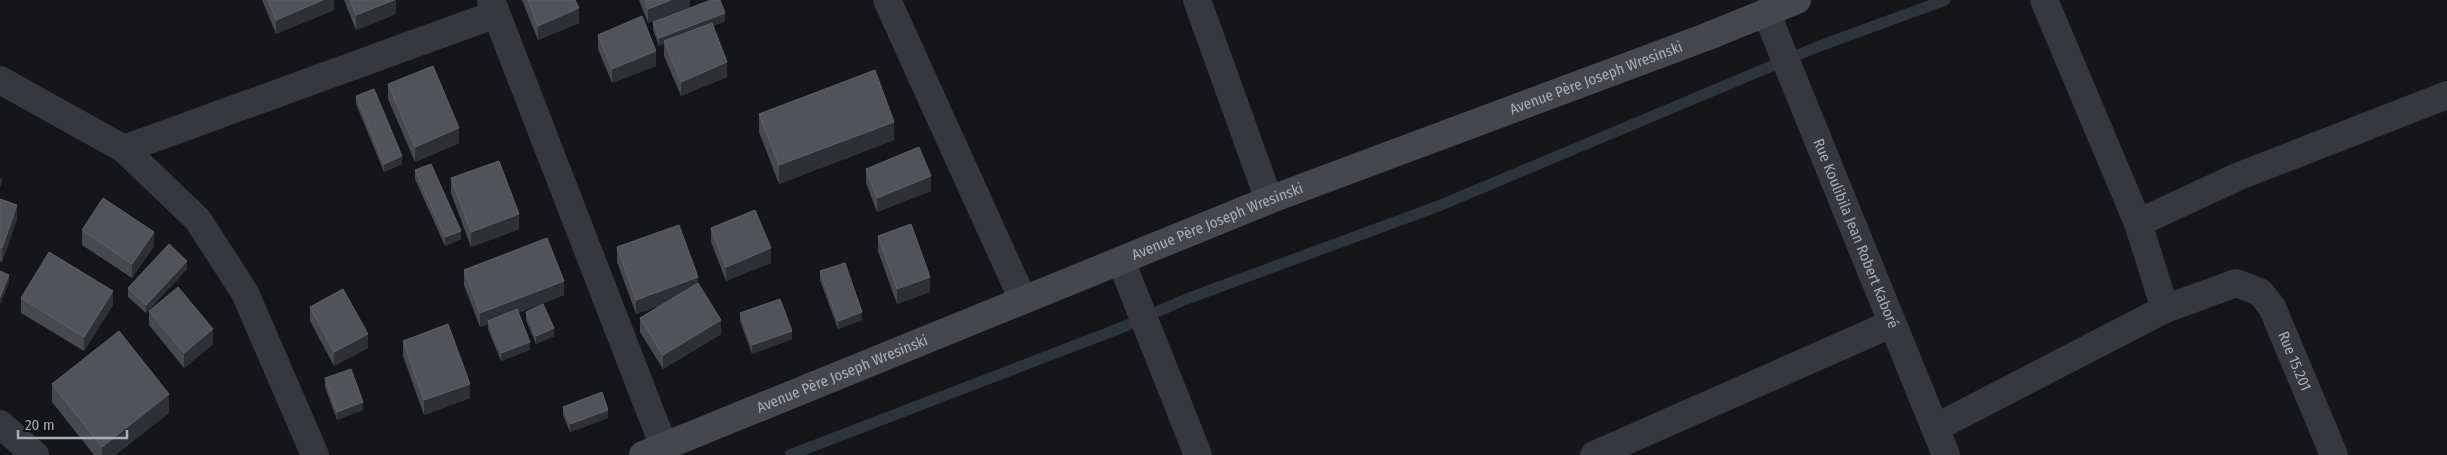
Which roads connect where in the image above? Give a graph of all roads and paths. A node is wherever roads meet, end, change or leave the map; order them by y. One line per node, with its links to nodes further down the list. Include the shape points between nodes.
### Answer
1 (887, 0): 13 (street)
2 (1197, 0): 10 (street)
3 (1797, 0): 6 (street, Avenue Père Joseph Wresinski)
4 (2044, 0): 11 (street)
5 (493, 7): 9 (street); 18 (street)
6 (1766, 12): 10 (street, Avenue Père Joseph Wresinski); 15 (street, Rue Koulibila Jean Robert Kaboré)
7 (0, 80): 9 (street)
8 (2447, 95): 11 (street, via 2237,177)
9 (124, 149): 20 (street, via 198,220 224,258 245,293)
10 (1269, 200): 12 (street, Avenue Père Joseph Wresinski)
11 (2138, 224): 14 (street)
12 (1121, 261): 13 (street, Avenue Père Joseph Wresinski); 21 (street)
13 (1022, 300): 18 (street, Avenue Père Joseph Wresinski)
14 (2165, 309): 17 (street); 24 (street, Rue 15.201, via 2236,283 2260,292 2272,307)
15 (1891, 324): 17 (street, Rue Koulibila Jean Robert Kaboré); 22 (street)
16 (0, 424): 19 (street)
17 (1935, 428): 23 (street, Rue Koulibila Jean Robert Kaboré)
18 (653, 451)
19 (36, 455)
20 (316, 455)
21 (1198, 455)
22 (1594, 455)
23 (1946, 455)
24 (2334, 455)

